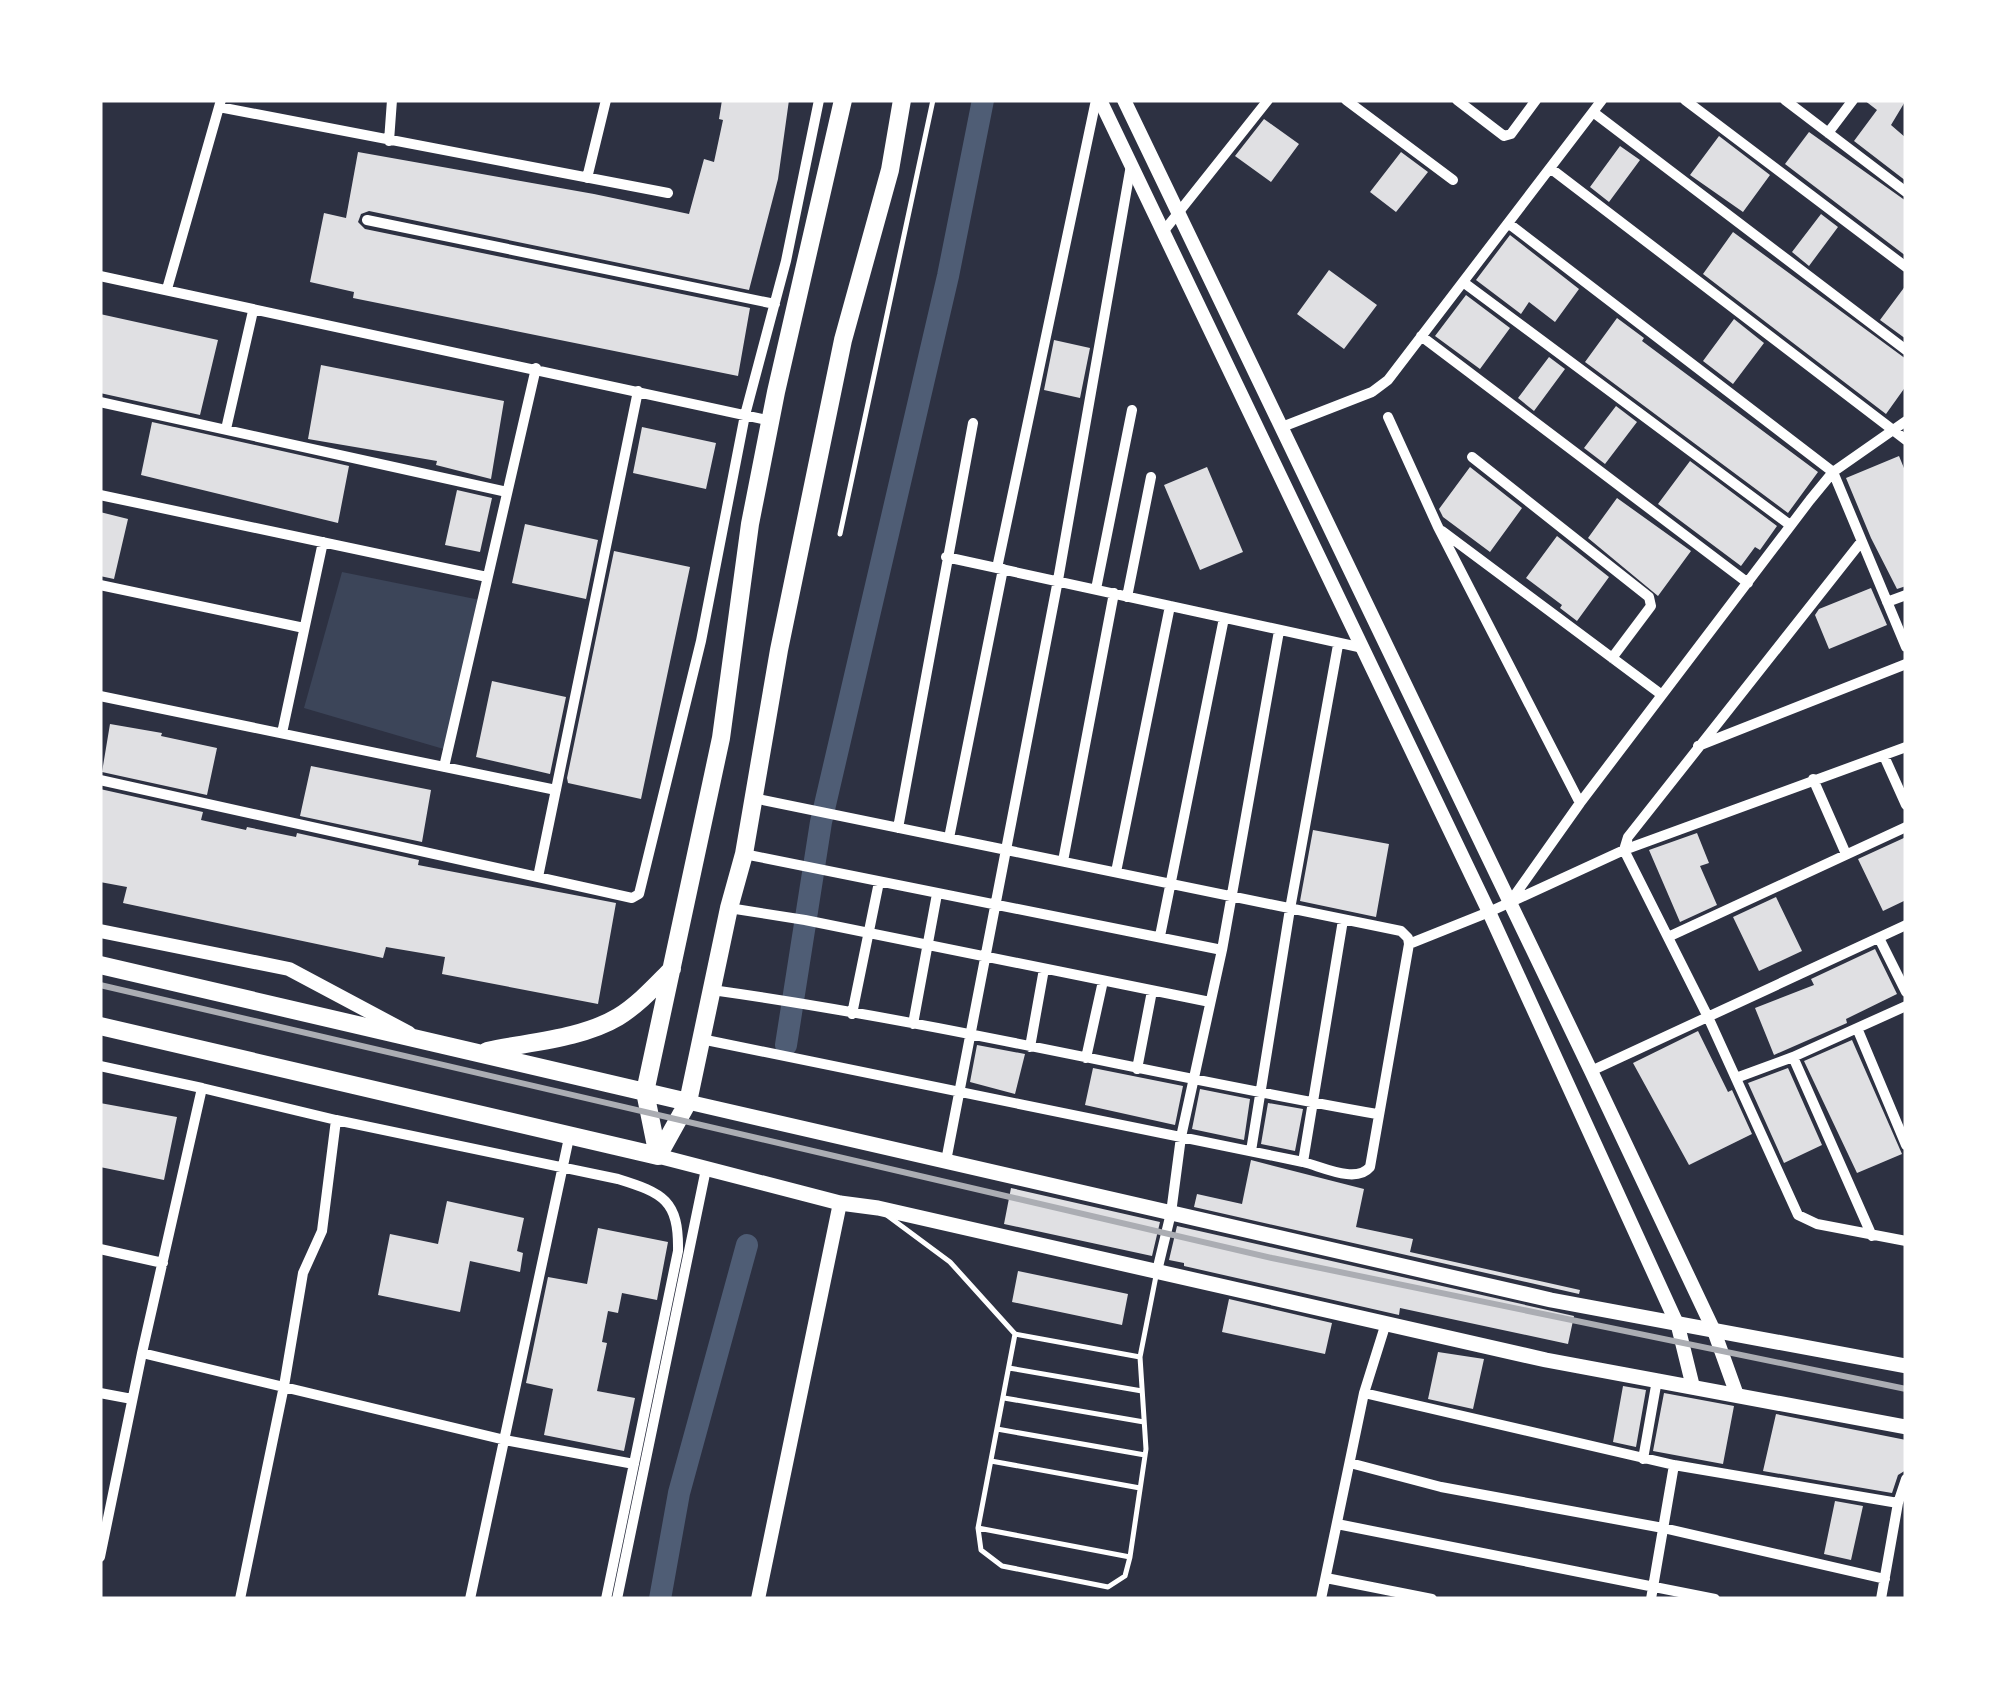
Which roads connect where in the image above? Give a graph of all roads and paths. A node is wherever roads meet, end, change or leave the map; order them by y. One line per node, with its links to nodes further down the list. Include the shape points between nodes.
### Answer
1 (392, 100): 20 (street)
2 (606, 100): 23 (street)
3 (819, 100): 35 (street)
4 (843, 100): 45 (main road)
5 (902, 100): 93 (main road, via 844,340)
6 (932, 100): 59 (lane)
7 (1098, 100): 21 (street); 63 (street)
8 (1124, 100): 27 (street)
9 (1268, 100): 27 (street)
10 (1346, 100): 24 (street)
11 (1458, 100): 12 (street, via 1504,136)
12 (1536, 100)
13 (1602, 100): 18 (street)
14 (1685, 100): 31 (street)
15 (1784, 100): 19 (street)
16 (1853, 100): 19 (street)
17 (220, 104): 20 (street); 34 (street)
18 (1592, 112): 22 (street); 38 (street)
19 (1828, 133): 25 (street)
20 (389, 141): 23 (street)
21 (1131, 165): 30 (street); 65 (street)
22 (1550, 168): 29 (street); 50 (street)
23 (587, 178): 26 (street)
24 (1453, 180)
25 (1906, 192)
26 (668, 193)
27 (1179, 213): 30 (street); 48 (street)
28 (367, 220): 35 (street)
29 (1508, 223): 33 (street); 53 (street)
30 (1163, 232): 79 (street)
31 (1906, 267)
32 (100, 276): 34 (street)
33 (1463, 282): 37 (street); 57 (street)
34 (166, 289): 36 (street)
35 (775, 304): 43 (street)
36 (253, 311): 39 (street); 49 (street)
37 (1421, 336): 48 (street, via 1380,387); 66 (street)
38 (1906, 350)
39 (536, 368): 40 (street); 55 (street)
40 (638, 391): 43 (street); 92 (street)
41 (100, 402): 49 (street)
42 (1132, 410): 68 (street)
43 (745, 415): 45 (street); 105 (street, via 701,641 640,894 632,898)
44 (1388, 416): 58 (street)
45 (771, 421): 127 (main road, via 721,738)
46 (1906, 421): 50 (street)
47 (973, 423): 62 (street)
48 (1282, 428): 110 (street)
49 (226, 429): 55 (street)
50 (1894, 430): 51 (street); 53 (street)
51 (1906, 440)
52 (1472, 457): 80 (street, via 1652,601)
53 (1833, 472): 57 (street); 61 (street)
54 (1152, 477): 71 (street)
55 (507, 492): 64 (street)
56 (100, 495): 60 (street)
57 (1790, 525): 66 (street)
58 (1438, 528): 80 (street); 94 (street)
59 (840, 534)
60 (324, 542): 64 (street); 75 (street)
61 (1861, 542): 72 (street); 86 (street)
62 (946, 557): 63 (street); 97 (street)
63 (1000, 568): 65 (street); 98 (street)
64 (488, 577): 89 (street)
65 (1058, 580): 68 (street); 99 (street)
66 (1748, 584): 82 (street)
67 (100, 585): 75 (street)
68 (1096, 590): 69 (street)
69 (1114, 594): 71 (street); 103 (street)
70 (1906, 594): 72 (street)
71 (1127, 596): 73 (street)
72 (1887, 602): 78 (street)
73 (1170, 606): 74 (street); 104 (street)
74 (1224, 618): 76 (street); 107 (street)
75 (304, 628): 85 (street)
76 (1280, 631): 77 (street); 109 (street)
77 (1338, 644): 79 (street); 113 (street)
78 (1906, 647)
79 (1362, 648): 114 (street)
80 (1612, 658): 82 (street)
81 (1906, 664): 86 (street)
82 (1662, 695): 94 (street)
83 (102, 697): 84 (street); 85 (street)
84 (100, 713)
85 (282, 734): 89 (street)
86 (1697, 746): 100 (street)
87 (1906, 747): 88 (street)
88 (1884, 756): 91 (street); 95 (street)
89 (444, 767): 92 (street)
90 (100, 780): 105 (street)
91 (1813, 780): 100 (street); 102 (street)
92 (556, 790): 105 (street)
93 (752, 798): 97 (street); 101 (main road)
94 (1580, 803): 110 (street)
95 (1906, 805)
96 (1906, 827): 102 (street)
97 (898, 828): 98 (street)
98 (949, 838): 99 (street)
99 (1006, 850): 103 (street); 111 (street)
100 (1624, 850): 110 (street); 120 (street)
101 (744, 854): 106 (street); 112 (main road)
102 (1846, 854): 120 (street)
103 (1063, 861): 104 (street)
104 (1116, 872): 107 (street)
105 (538, 877)
106 (879, 882): 108 (street); 118 (street)
107 (1170, 884): 109 (street); 119 (street)
108 (937, 894): 111 (street); 123 (street)
109 (1232, 898): 113 (street); 124 (street)
110 (1510, 902): 114 (street); 149 (street)
111 (996, 907): 119 (street); 125 (street)
112 (729, 908): 118 (street); 130 (main road)
113 (1290, 909): 115 (street); 155 (street)
114 (1489, 912): 122 (street); 178 (street)
115 (1343, 920): 122 (street, via 1400,931); 157 (street)
116 (1906, 925): 121 (street)
117 (100, 931): 142 (street, via 289,970)
118 (870, 935): 123 (street); 135 (street)
119 (1160, 936): 124 (street)
120 (1668, 936): 136 (street)
121 (1879, 938): 132 (street); 136 (street)
122 (1409, 944): 158 (street)
123 (928, 946): 125 (street); 137 (street)
124 (1222, 950): 133 (street)
125 (985, 957): 128 (street); 140 (street)
126 (100, 966): 142 (main road)
127 (672, 968): 144 (main road, via 616,1019); 154 (main road)
128 (1044, 969): 129 (street); 143 (street)
129 (1103, 981): 131 (street); 146 (street)
130 (712, 990): 135 (street); 141 (main road)
131 (1152, 991): 133 (street); 148 (street)
132 (1906, 992)
133 (1210, 1002): 151 (street)
134 (1906, 1006): 139 (street)
135 (852, 1014): 137 (street)
136 (1708, 1018): 149 (street); 150 (street)
137 (913, 1024): 140 (street)
138 (100, 1026): 160 (main road)
139 (1857, 1028): 145 (street); 162 (street)
140 (968, 1034): 143 (street); 153 (street)
141 (701, 1039): 153 (street); 156 (main road)
142 (421, 1040): 144 (main road)
143 (1030, 1047): 146 (street)
144 (481, 1052): 154 (main road)
145 (1794, 1057): 150 (street); 172 (street)
146 (1086, 1058): 148 (street)
147 (100, 1066): 152 (street)
148 (1137, 1069): 151 (street)
149 (1591, 1071): 179 (street)
150 (1736, 1078): 172 (street, via 1798,1215)
151 (1193, 1081): 155 (street); 161 (street)
152 (202, 1088): 159 (street); 175 (street)
153 (957, 1091): 161 (street); 165 (street)
154 (645, 1092): 156 (main road); 164 (main road)
155 (1262, 1094): 157 (street); 163 (street)
156 (688, 1102): 164 (main road); 165 (main road)
157 (1311, 1102): 158 (street); 166 (street)
158 (1377, 1114): 166 (street, via 1366,1172 1356,1176)
159 (336, 1120): 168 (street); 186 (street, via 322,1230 302,1272)
160 (570, 1134): 164 (main road); 168 (street)
161 (1181, 1137): 163 (street); 171 (street)
162 (1906, 1145)
163 (1252, 1151): 166 (street)
164 (658, 1156): 167 (main road)
165 (946, 1161): 171 (main road)
166 (1303, 1162)
167 (706, 1169): 169 (main road); 219 (street)
168 (562, 1170): 197 (street); 202 (street, via 656,1190 675,1217 676,1264)
169 (840, 1202): 170 (main road); 220 (street)
170 (878, 1208): 176 (main road); 180 (lane, via 950,1262)
171 (1171, 1213): 176 (street); 178 (main road)
172 (1872, 1236): 173 (street)
173 (1906, 1241)
174 (100, 1249): 175 (street)
175 (163, 1263): 181 (street)
176 (1157, 1271): 177 (main road); 182 (lane)
177 (1386, 1324): 185 (main road); 190 (street)
178 (1678, 1326): 179 (main road); 187 (street)
179 (1714, 1331): 183 (main road); 191 (street)
180 (1015, 1334): 182 (lane); 184 (lane)
181 (142, 1353): 186 (street); 193 (street)
182 (1140, 1358): 188 (lane)
183 (1906, 1366)
184 (1008, 1368): 188 (lane); 192 (lane)
185 (1657, 1380): 187 (main road); 199 (street)
186 (284, 1386): 197 (street); 216 (street)
187 (1693, 1387): 191 (main road)
188 (1142, 1391): 194 (lane)
189 (100, 1392): 193 (street)
190 (1364, 1394): 199 (street); 201 (street)
191 (1737, 1396): 195 (main road)
192 (1003, 1398): 194 (lane); 196 (lane)
193 (132, 1399): 207 (street)
194 (1144, 1422): 198 (lane)
195 (1906, 1427)
196 (997, 1429): 198 (lane); 200 (lane)
197 (504, 1440): 202 (street); 217 (street)
198 (1144, 1455): 205 (lane)
199 (1643, 1458): 203 (street)
200 (991, 1461): 205 (lane); 209 (lane)
201 (1350, 1463): 208 (street); 210 (street)
202 (634, 1464): 218 (street)
203 (1674, 1465): 206 (street); 210 (street)
204 (1906, 1479): 206 (street)
205 (1140, 1488): 212 (lane)
206 (1898, 1503): 214 (street)
207 (104, 1521): 211 (street)
208 (1337, 1524): 213 (street); 215 (street)
209 (978, 1528): 212 (lane); 212 (lane, via 981,1550 1002,1566 1091,1583 1108,1586 1125,1576)
210 (1662, 1528): 214 (street); 215 (street)
211 (100, 1557)
212 (1130, 1557)
213 (1326, 1578): 221 (street); 222 (street)
214 (1885, 1579): 224 (street)
215 (1652, 1593): 223 (street)
216 (240, 1599)
217 (470, 1599)
218 (606, 1599)
219 (618, 1599)
220 (758, 1599)
221 (1322, 1599)
222 (1432, 1599)
223 (1715, 1599)
224 (1881, 1599)

